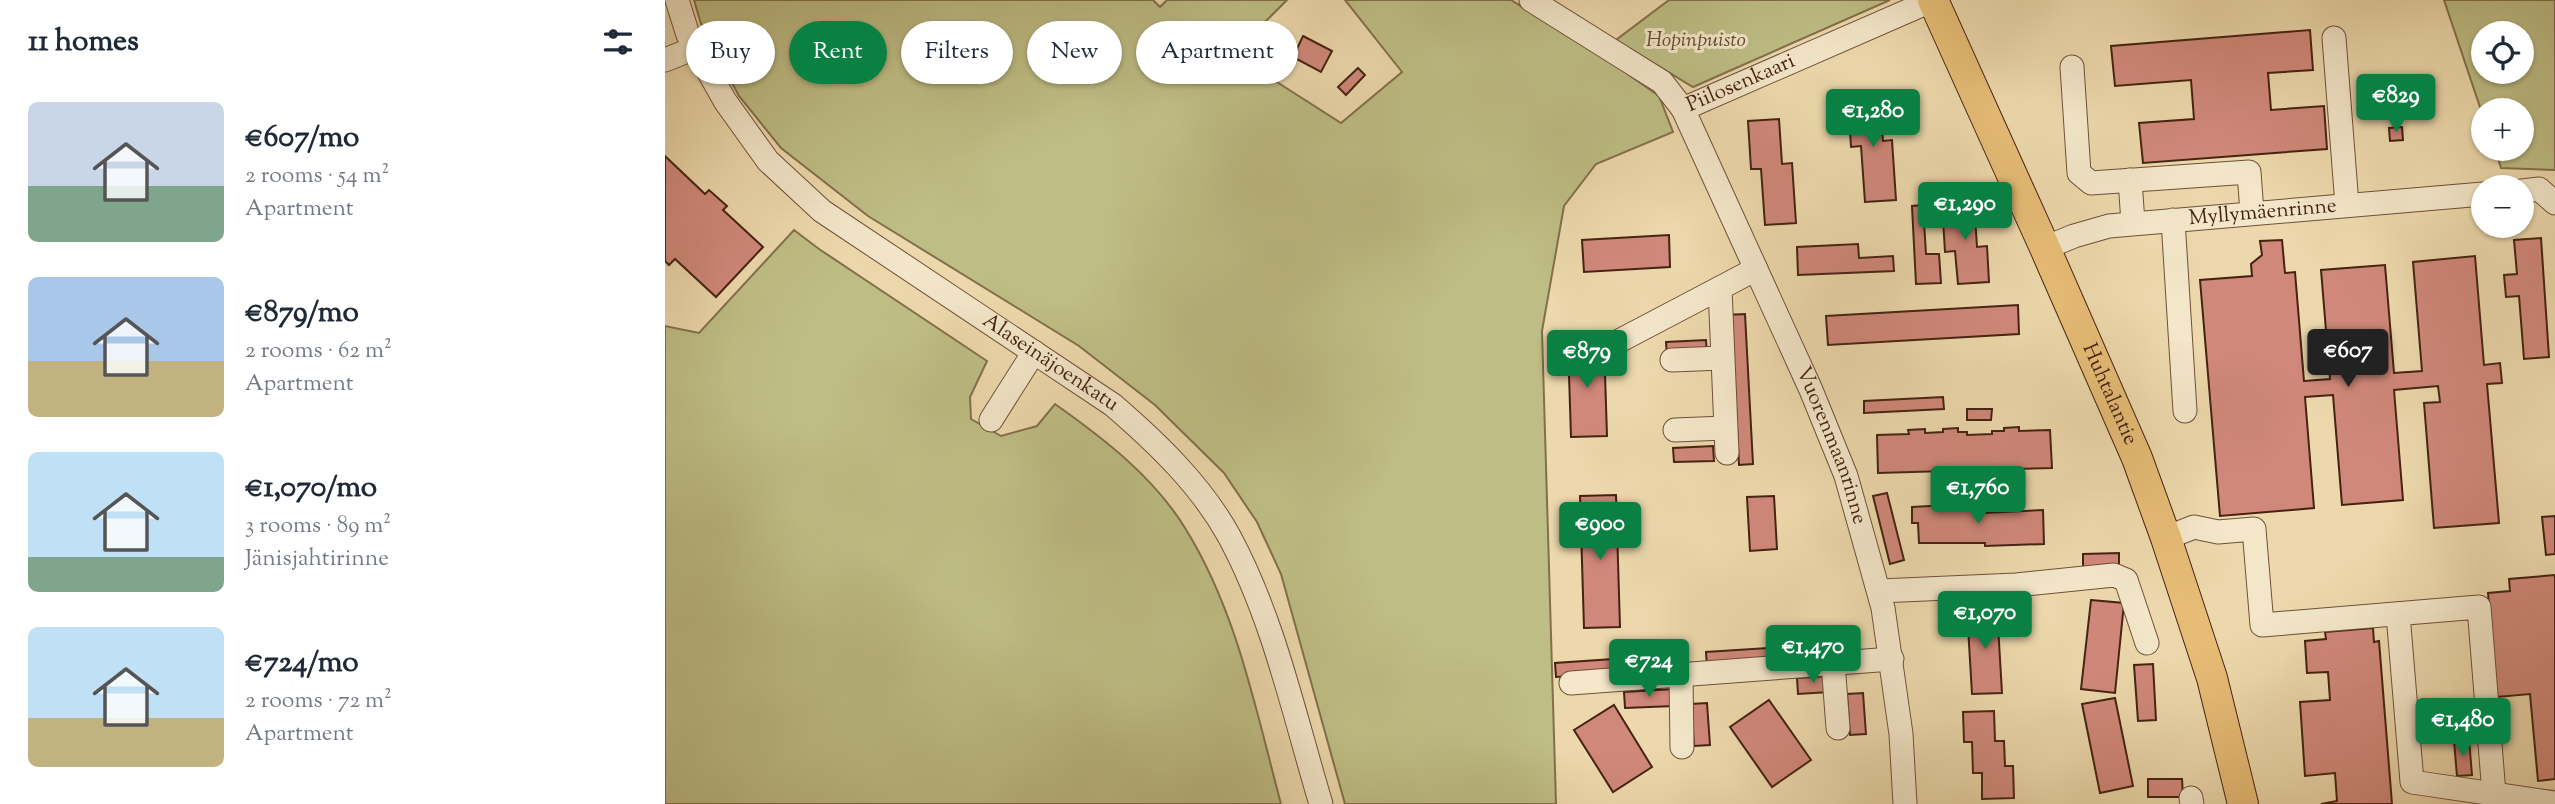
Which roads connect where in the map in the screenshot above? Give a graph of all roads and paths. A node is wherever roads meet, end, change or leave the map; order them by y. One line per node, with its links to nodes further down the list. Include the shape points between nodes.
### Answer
1 (677, 0): 4 (street, Alaseinäjoenkatu)
2 (1531, 0): 10 (street, Piilosenkaari, via 1662,82)
3 (1933, 0): 10 (street, Piilosenkaari); 17 (main road, Huhtalantie)
4 (686, 29)
5 (2334, 38): 13 (street)
6 (686, 52): 7 (street)
7 (665, 60)
8 (2072, 67): 11 (street, via 2078,173 2091,183)
9 (715, 84): 21 (street, Alaseinäjoenkatu, via 768,162 822,211)
10 (1683, 109): 18 (street, Vuorenmaanrinne)
11 (2130, 180): 14 (street, via 2249,172); 16 (street)
12 (2471, 195): 13 (street, Myllymäenrinne)
13 (2347, 205): 14 (street, Myllymäenrinne)
14 (2252, 213): 15 (street, Myllymäenrinne)
15 (2173, 220): 16 (street, Myllymäenrinne); 24 (street)
16 (2133, 223): 17 (street, Myllymäenrinne, via 2084,233)
17 (2045, 248): 29 (main road, Huhtalantie, via 2107,387)
18 (1756, 270): 19 (street); 30 (street, Vuorenmaanrinne, via 1846,476)
19 (1720, 288): 20 (street); 22 (street)
20 (1621, 340)
21 (1034, 352): 25 (street); 41 (street, Alaseinäjoenkatu, via 1113,405 1155,441 1228,535 1270,634)
22 (1722, 358): 23 (street); 26 (street)
23 (1672, 360)
24 (2185, 411)
25 (991, 420)
26 (1725, 428): 27 (street); 28 (street)
27 (1675, 430)
28 (1727, 453)
29 (2166, 538): 31 (street, via 2194,527 2218,532 2254,529 2262,625); 43 (main road, Huhtalantie, via 2212,678)
30 (1879, 591): 32 (street, via 2114,575 2126,580); 33 (street, Vuorenmaanrinne)
31 (2398, 614): 39 (street, via 2412,782); 39 (street, via 2479,607)
32 (2147, 643)
33 (1892, 659): 34 (street); 42 (street, Vuorenmaanrinne)
34 (1833, 663): 35 (street); 37 (street)
35 (1681, 675): 36 (street); 38 (street)
36 (1571, 683)
37 (1838, 728)
38 (1682, 747)
39 (2494, 794): 40 (street)
40 (2555, 803)
41 (1321, 804)
42 (1905, 804)
43 (2243, 804)

